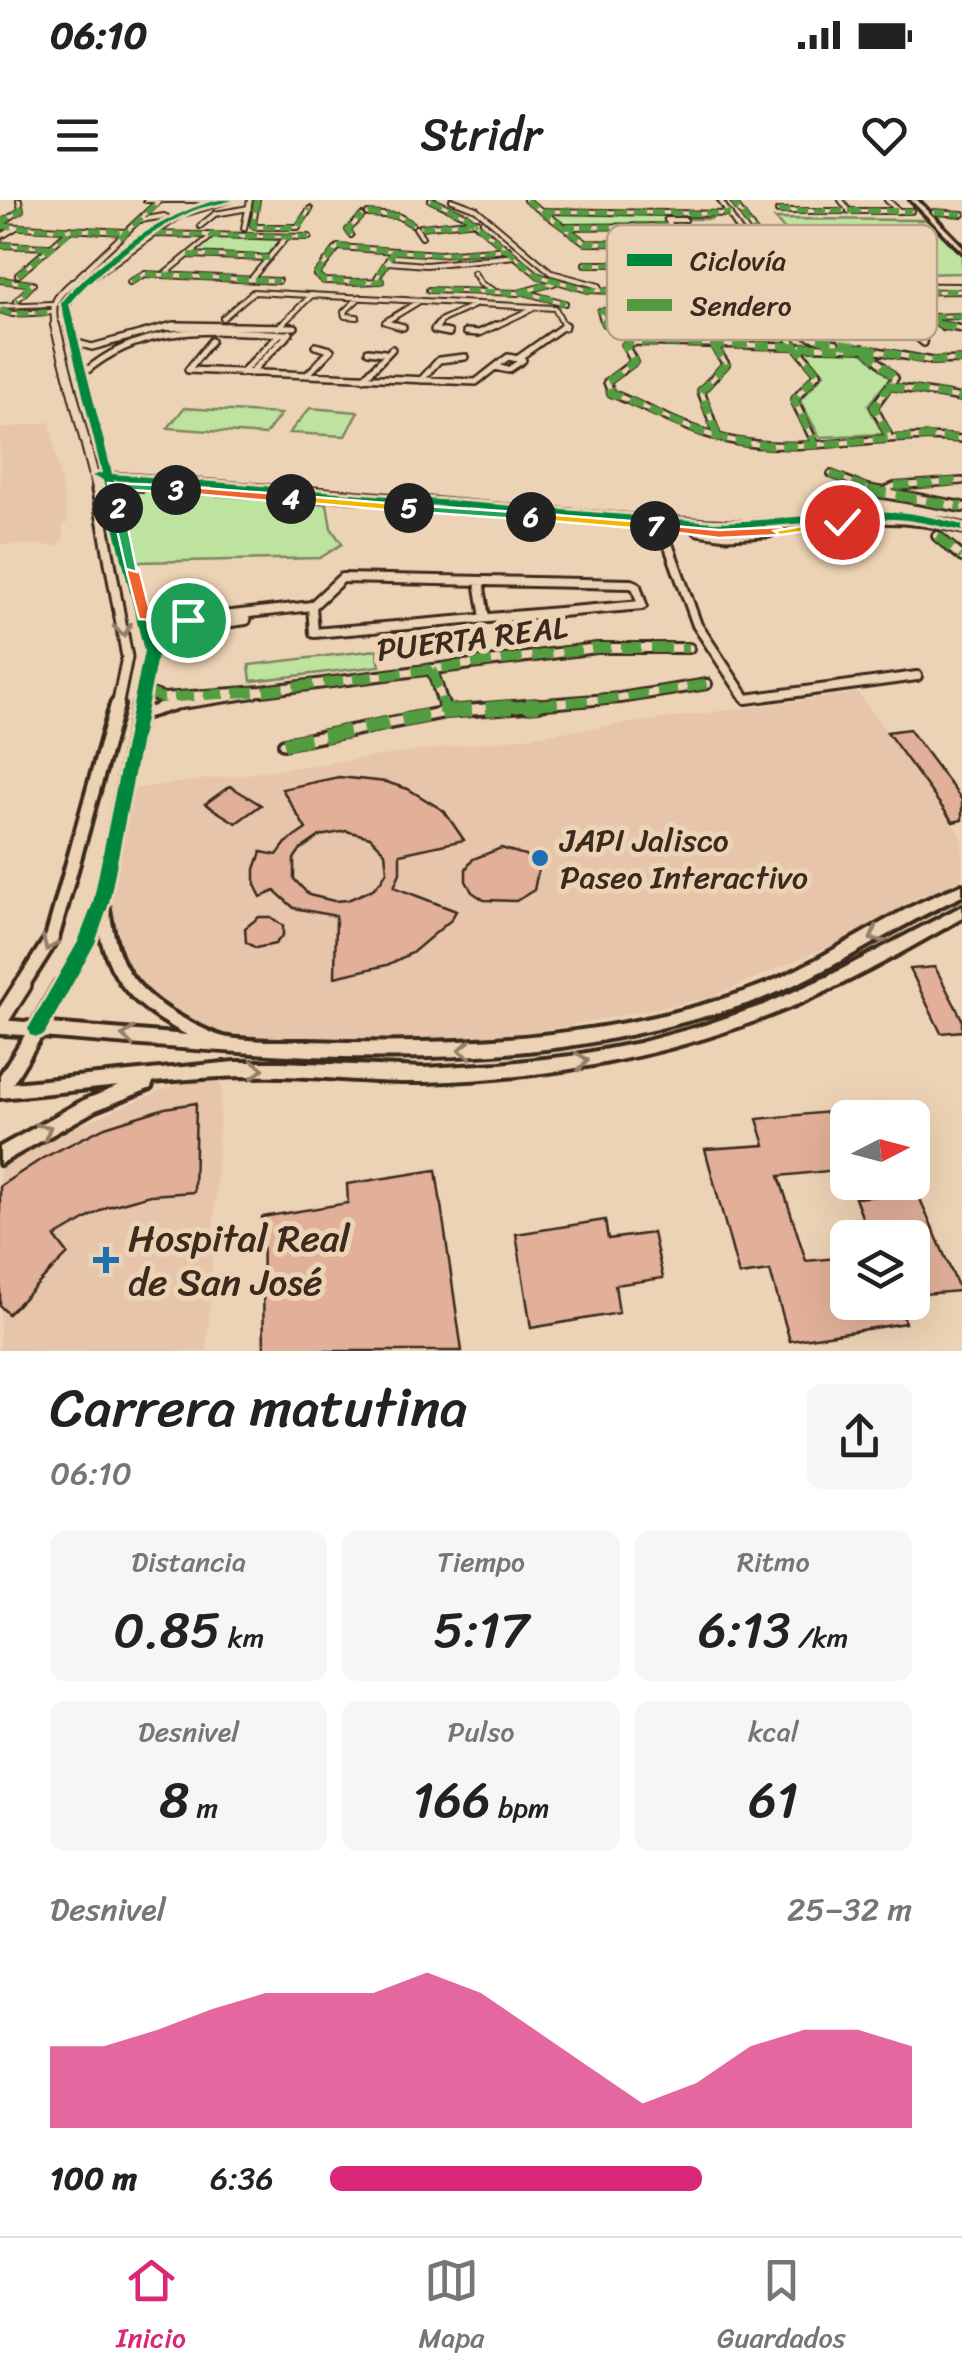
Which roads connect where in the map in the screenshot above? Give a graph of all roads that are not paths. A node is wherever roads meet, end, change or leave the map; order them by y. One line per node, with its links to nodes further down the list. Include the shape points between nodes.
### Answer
1 (19, 200): 30 (street, via 21,210)
2 (144, 200): 15 (street); 17 (street)
3 (212, 200): 15 (street)
4 (230, 200): 33 (street)
5 (254, 200): 18 (street); 19 (street, via 256,227 298,226)
6 (431, 200): 34 (street)
7 (452, 200): 48 (street, via 476,208)
8 (526, 200): 22 (street)
9 (657, 200): 20 (street)
10 (720, 200): 31 (street)
11 (732, 200): 39 (street)
12 (791, 200): 24 (street)
13 (838, 200): 21 (street)
14 (884, 200): 25 (street)
15 (159, 201): 17 (street)
16 (921, 203): 27 (main road); 68 (main road)
17 (152, 208): 32 (street)
18 (248, 208): 41 (street, via 215,214); 46 (street)
19 (310, 209)
20 (662, 210): 22 (street); 29 (street)
21 (845, 210): 24 (street); 25 (street)
22 (543, 211): 44 (street)
23 (778, 211): 24 (street)
24 (799, 211)
25 (896, 211): 26 (street)
26 (911, 211)
27 (936, 215): 28 (street); 63 (main road)
28 (962, 215)
29 (714, 217): 31 (street); 36 (street, via 667,220)
30 (12, 218): 35 (street); 40 (street)
31 (733, 219): 37 (street); 38 (street)
32 (140, 220): 33 (street); 49 (street)
33 (172, 220): 52 (street)
34 (475, 220): 42 (street); 50 (street)
35 (0, 225): 40 (street)
36 (670, 225)
37 (736, 225)
38 (743, 225)
39 (749, 225)
40 (9, 226): 43 (street)
41 (200, 226)
42 (417, 226): 54 (street, via 398,216 365,215 348,230); 58 (street)
43 (17, 227): 47 (street); 56 (street)
44 (564, 227): 45 (street); 64 (street, via 588,244)
45 (607, 227)
46 (244, 228)
47 (73, 229): 49 (street); 51 (street)
48 (501, 230): 50 (street); 73 (street)
49 (127, 232): 57 (street)
50 (488, 232): 67 (street)
51 (66, 234): 57 (street); 65 (street)
52 (152, 234): 53 (street); 59 (street)
53 (167, 235): 60 (street); 62 (street)
54 (352, 235)
55 (309, 236): 61 (street)
56 (0, 237)
57 (122, 237): 78 (street)
58 (422, 238)
59 (145, 239): 62 (street); 79 (street)
60 (208, 239): 61 (street); 62 (street); 70 (street)
61 (285, 239): 72 (street)
62 (160, 240)
63 (962, 240)
64 (607, 244)
65 (48, 247): 66 (street); 82 (street)
66 (2, 248)
67 (508, 249): 69 (street); 71 (street)
68 (962, 249)
69 (394, 250): 74 (street); 74 (street, via 338,246 316,276 381,281)
70 (189, 254): 72 (street); 81 (street)
71 (516, 256): 74 (street); 75 (street)
72 (269, 258): 84 (street)
73 (536, 261): 75 (street); 91 (street, via 552,273)
74 (388, 262)
75 (524, 263): 88 (street)
76 (585, 264): 77 (street)
77 (607, 264)
78 (85, 272): 79 (street); 90 (street)
79 (98, 272): 89 (street)
80 (474, 273): 94 (street)
81 (166, 274): 84 (street); 87 (street, via 140,274)
82 (18, 275)
83 (434, 276): 101 (street)
84 (252, 278): 86 (street)
85 (0, 280): 104 (street, via 32,284)
86 (278, 280)
87 (130, 282)
88 (551, 282): 95 (street); 97 (street); 98 (street)
89 (85, 283): 90 (street)
90 (70, 287): 110 (street); 125 (street, via 65,309)
91 (607, 287)
92 (937, 287): 93 (street)
93 (962, 288): 96 (street)
94 (483, 289): 98 (street); 101 (street)
95 (607, 290)
96 (937, 290)
97 (524, 292): 98 (street); 106 (street)
98 (504, 293)
99 (304, 294): 100 (street); 114 (street, via 253,292); 119 (street)
100 (312, 295): 102 (street); 119 (street)
101 (427, 295): 103 (street); 105 (street); 107 (street)
102 (360, 297): 103 (street); 111 (street, via 344,314)
103 (394, 299): 105 (street)
104 (16, 302)
105 (414, 302): 117 (street, via 385,322)
106 (565, 302)
107 (480, 303): 108 (street); 123 (street, via 434,330)
108 (539, 306): 122 (street); 148 (street, via 555,308 566,326 476,382)
109 (0, 308): 110 (street, via 12,314)
110 (51, 308): 124 (street)
111 (358, 316)
112 (962, 316): 113 (street)
113 (937, 318)
114 (224, 321): 116 (street); 119 (street); 121 (street)
115 (937, 322): 118 (street)
116 (204, 324): 120 (street); 125 (street, via 143,330 92,347)
117 (404, 327)
118 (962, 329)
119 (276, 330): 121 (street); 144 (street); 145 (street, via 290,334)
120 (200, 331): 121 (street); 143 (street, via 122,343)
121 (219, 332)
122 (466, 332)
123 (449, 334)
124 (58, 340): 125 (street); 160 (street)
125 (76, 340): 143 (street)
126 (791, 340): 133 (street)
127 (827, 340): 134 (street)
128 (921, 340): 130 (street)
129 (210, 341): 144 (street, via 188,370)
130 (924, 343)
131 (712, 345): 133 (street); 137 (street, via 650,344); 153 (street, via 726,364 701,389)
132 (315, 346): 146 (street, via 331,350)
133 (796, 346): 134 (street); 158 (street, via 818,373 794,400)
134 (864, 348): 138 (street); 141 (street)
135 (392, 349): 139 (street)
136 (368, 351): 139 (street)
137 (629, 351): 154 (street, via 634,362 608,381 609,391)
138 (885, 352): 141 (street); 142 (street)
139 (385, 353): 147 (street)
140 (465, 357): 148 (street, via 440,359)
141 (876, 358): 149 (street, via 894,378)
142 (962, 360)
143 (84, 373): 161 (street)
144 (241, 373): 145 (street)
145 (250, 373): 146 (street)
146 (308, 375): 147 (street)
147 (364, 378): 148 (street)
148 (421, 380)
149 (889, 386): 150 (street); 151 (street)
150 (922, 393): 151 (street); 152 (street)
151 (882, 396): 155 (street, via 874,407)
152 (962, 398)
153 (712, 422): 154 (street); 156 (street)
154 (686, 423): 156 (street)
155 (889, 436): 157 (street); 158 (street)
156 (718, 438): 158 (street)
157 (962, 439)
158 (814, 441)
159 (831, 474): 163 (street)
160 (95, 480): 161 (street); 189 (street, one-way to 189, via 124,632 121,692 52,938)
161 (111, 481): 165 (street); 173 (street)
162 (962, 481): 163 (street, via 894,486)
163 (881, 493): 164 (street)
164 (962, 507)
165 (499, 511): 166 (street); 167 (street)
166 (662, 527): 167 (street, via 727,534); 178 (street, via 697,625 746,699)
167 (786, 527): 168 (street, via 886,518)
168 (962, 532)
169 (937, 536): 170 (street)
170 (962, 558)
171 (479, 581): 172 (street, via 342,578); 174 (street); 174 (street, via 631,584 642,605)
172 (312, 609): 173 (street, via 188,620); 174 (street, via 314,633 322,635); 176 (street, via 188,627)
173 (144, 616): 176 (street)
174 (485, 618)
175 (689, 648): 177 (street, PUERTA REAL, via 598,648)
176 (151, 650): 180 (street)
177 (432, 669): 181 (street, PUERTA REAL); 182 (street)
178 (917, 676)
179 (707, 684): 182 (street)
180 (144, 692): 181 (street, PUERTA REAL); 183 (street)
181 (205, 698): 183 (street, PUERTA REAL)
182 (446, 712): 184 (street)
183 (140, 715): 186 (street)
184 (284, 744)
185 (962, 890): 188 (main road, one-way to 188, via 816,967)
186 (100, 903): 190 (street, via 86,944); 192 (main road, via 106,946 122,976 148,1003)
187 (962, 911): 191 (main road, via 841,981)
188 (699, 1011): 191 (main road); 192 (main road, one-way to 192, via 490,1049 379,1052)
189 (0, 1024): 190 (main road)
190 (37, 1029): 192 (main road, one-way to 190); 194 (main road)
191 (708, 1034): 193 (main road, one-way to 191, via 263,1068 422,1075 523,1069)
192 (220, 1043)
193 (160, 1077): 194 (main road); 195 (main road, one-way to 193)
194 (0, 1090)
195 (0, 1156)

